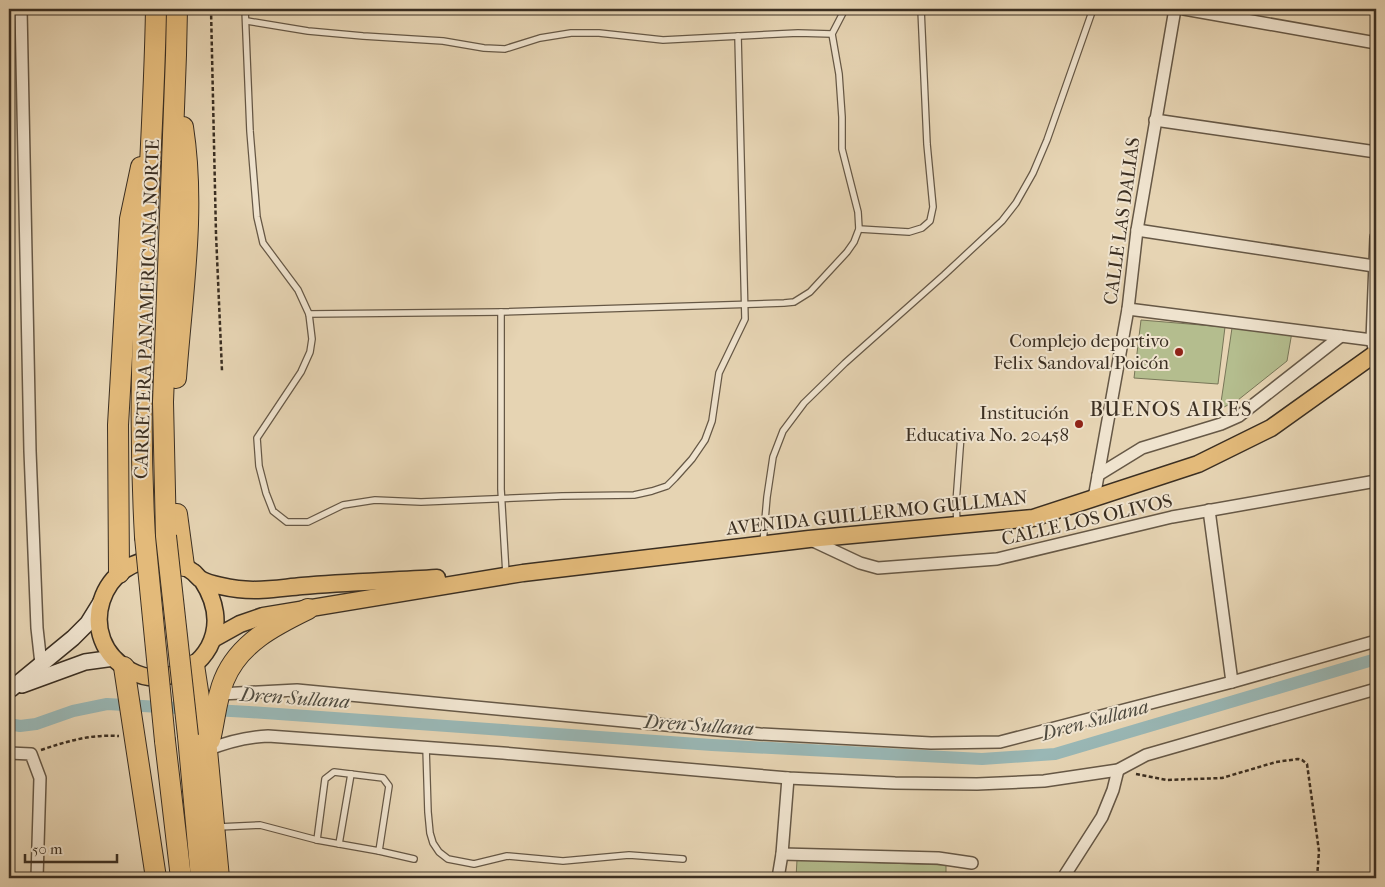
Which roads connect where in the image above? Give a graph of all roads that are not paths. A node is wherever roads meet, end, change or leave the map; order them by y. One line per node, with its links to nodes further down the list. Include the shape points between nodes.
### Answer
1 (22, 9): 47 (street, via 31,461)
2 (156, 9): 15 (highway, CARRETERA PANAMERICANA NORTE)
3 (177, 9): 14 (highway, CARRETERA PANAMERICANA NORTE)
4 (245, 9): 10 (lane)
5 (845, 9): 11 (lane)
6 (921, 9): 18 (lane, via 933,207 930,221 909,232)
7 (1093, 9): 36 (lane, via 1033,173 1016,203 1002,221 804,403 783,431 773,457)
8 (1175, 9): 16 (street, CALLE LAS DALIAS)
9 (1184, 9): 13 (street)
10 (246, 21): 12 (lane, via 308,31 505,49 571,33 663,40); 25 (lane, via 250,131 263,243 298,290)
11 (832, 34): 12 (lane); 18 (lane, via 839,74 842,149 858,212)
12 (738, 36): 22 (lane)
13 (1376, 43)
14 (175, 85): 37 (highway, via 185,138 189,207 173,407 176,504); 52 (highway, CARRETERA PANAMERICANA NORTE, bridge, via 162,402 166,536)
15 (153, 112): 38 (highway, via 130,219 118,425); 69 (highway, CARRETERA PANAMERICANA NORTE, bridge, via 142,373 142,473 145,537)
16 (1155, 120): 17 (street); 19 (street, CALLE LAS DALIAS)
17 (1376, 152)
18 (859, 229): 22 (lane, via 841,259 801,299)
19 (1137, 230): 21 (street); 23 (street, CALLE LAS DALIAS)
20 (1376, 237): 21 (street)
21 (1374, 266): 27 (street)
22 (745, 304): 24 (lane); 32 (lane, via 745,319 719,373 706,440 667,486 634,495)
23 (1128, 309): 26 (street); 29 (street, CALLE LAS DALIAS)
24 (501, 312): 25 (lane); 32 (lane)
25 (309, 314): 32 (lane, via 310,352 301,372 257,438 259,466 273,511 287,522 308,522 343,505 375,500)
26 (1341, 336): 27 (street); 29 (street, via 1239,416 1142,448)
27 (1375, 349): 31 (main road, AVENIDA GUILLERMO GULLMAN, via 1271,428 1198,464)
28 (961, 435): 34 (lane)
29 (1098, 475): 31 (street, CALLE LAS DALIAS)
30 (1376, 481): 33 (street, CALLE LOS OLIVOS)
31 (1094, 498): 34 (main road, AVENIDA GUILLERMO GULLMAN, via 1033,518)
32 (502, 499): 40 (lane)
33 (1209, 510): 35 (street, CALLE LOS OLIVOS, via 997,559 878,568); 49 (street)
34 (957, 525): 35 (main road, AVENIDA GUILLERMO GULLMAN)
35 (809, 539): 36 (main road, AVENIDA GUILLERMO GULLMAN)
36 (763, 544): 39 (main road, AVENIDA GUILLERMO GULLMAN)
37 (184, 566): 38 (main road, via 158,559 131,565); 41 (main road)
38 (119, 573): 42 (main road)
39 (523, 573): 40 (main road, AVENIDA GUILLERMO GULLMAN); 43 (main road, AVENIDA GUILLERMO GULLMAN)
40 (506, 574): 41 (main road, AVENIDA GUILLERMO GULLMAN, via 301,586 258,592)
41 (202, 580): 44 (main road, via 215,608)
42 (101, 602): 46 (main road, via 100,632 105,646); 47 (main road, via 88,623)
43 (308, 609): 44 (main road, AVENIDA GUILLERMO GULLMAN, via 263,616); 52 (highway, via 272,626 250,644 224,679)
44 (213, 639): 48 (main road)
45 (1376, 641): 49 (street)
46 (119, 663): 48 (main road, via 154,678 175,675); 50 (main road, via 85,662); 68 (highway, via 129,694)
47 (41, 664): 50 (main road)
48 (194, 665): 52 (highway, via 198,695)
49 (1232, 682): 52 (street, via 1000,742 931,743 760,734 297,690)
50 (10, 689)
51 (1376, 689): 56 (street, via 1146,755)
52 (208, 715): 54 (highway); 70 (highway, CARRETERA PANAMERICANA NORTE)
53 (426, 747): 54 (street, via 268,736 226,742); 58 (street); 65 (lane, via 430,833 439,852 448,859 474,864 507,856 563,861 629,855)
54 (207, 750): 59 (highway)
55 (9, 753): 67 (street, via 30,754 40,778)
56 (1118, 770): 58 (street, via 1044,781 977,784); 73 (street, via 1102,817)
57 (351, 774): 60 (lane, via 334,772 325,779); 61 (lane); 62 (lane, via 383,778 389,786)
58 (788, 778): 63 (street)
59 (214, 827): 60 (lane, via 260,825); 71 (highway)
60 (317, 840): 61 (lane)
61 (340, 844): 62 (lane)
62 (379, 851): 64 (lane)
63 (782, 854): 66 (street, via 938,858); 72 (street)
64 (414, 859)
65 (683, 859)
66 (972, 862)
67 (37, 878)
68 (156, 878)
69 (181, 878)
70 (201, 878)
71 (219, 878)
72 (778, 878)
73 (1063, 878)

